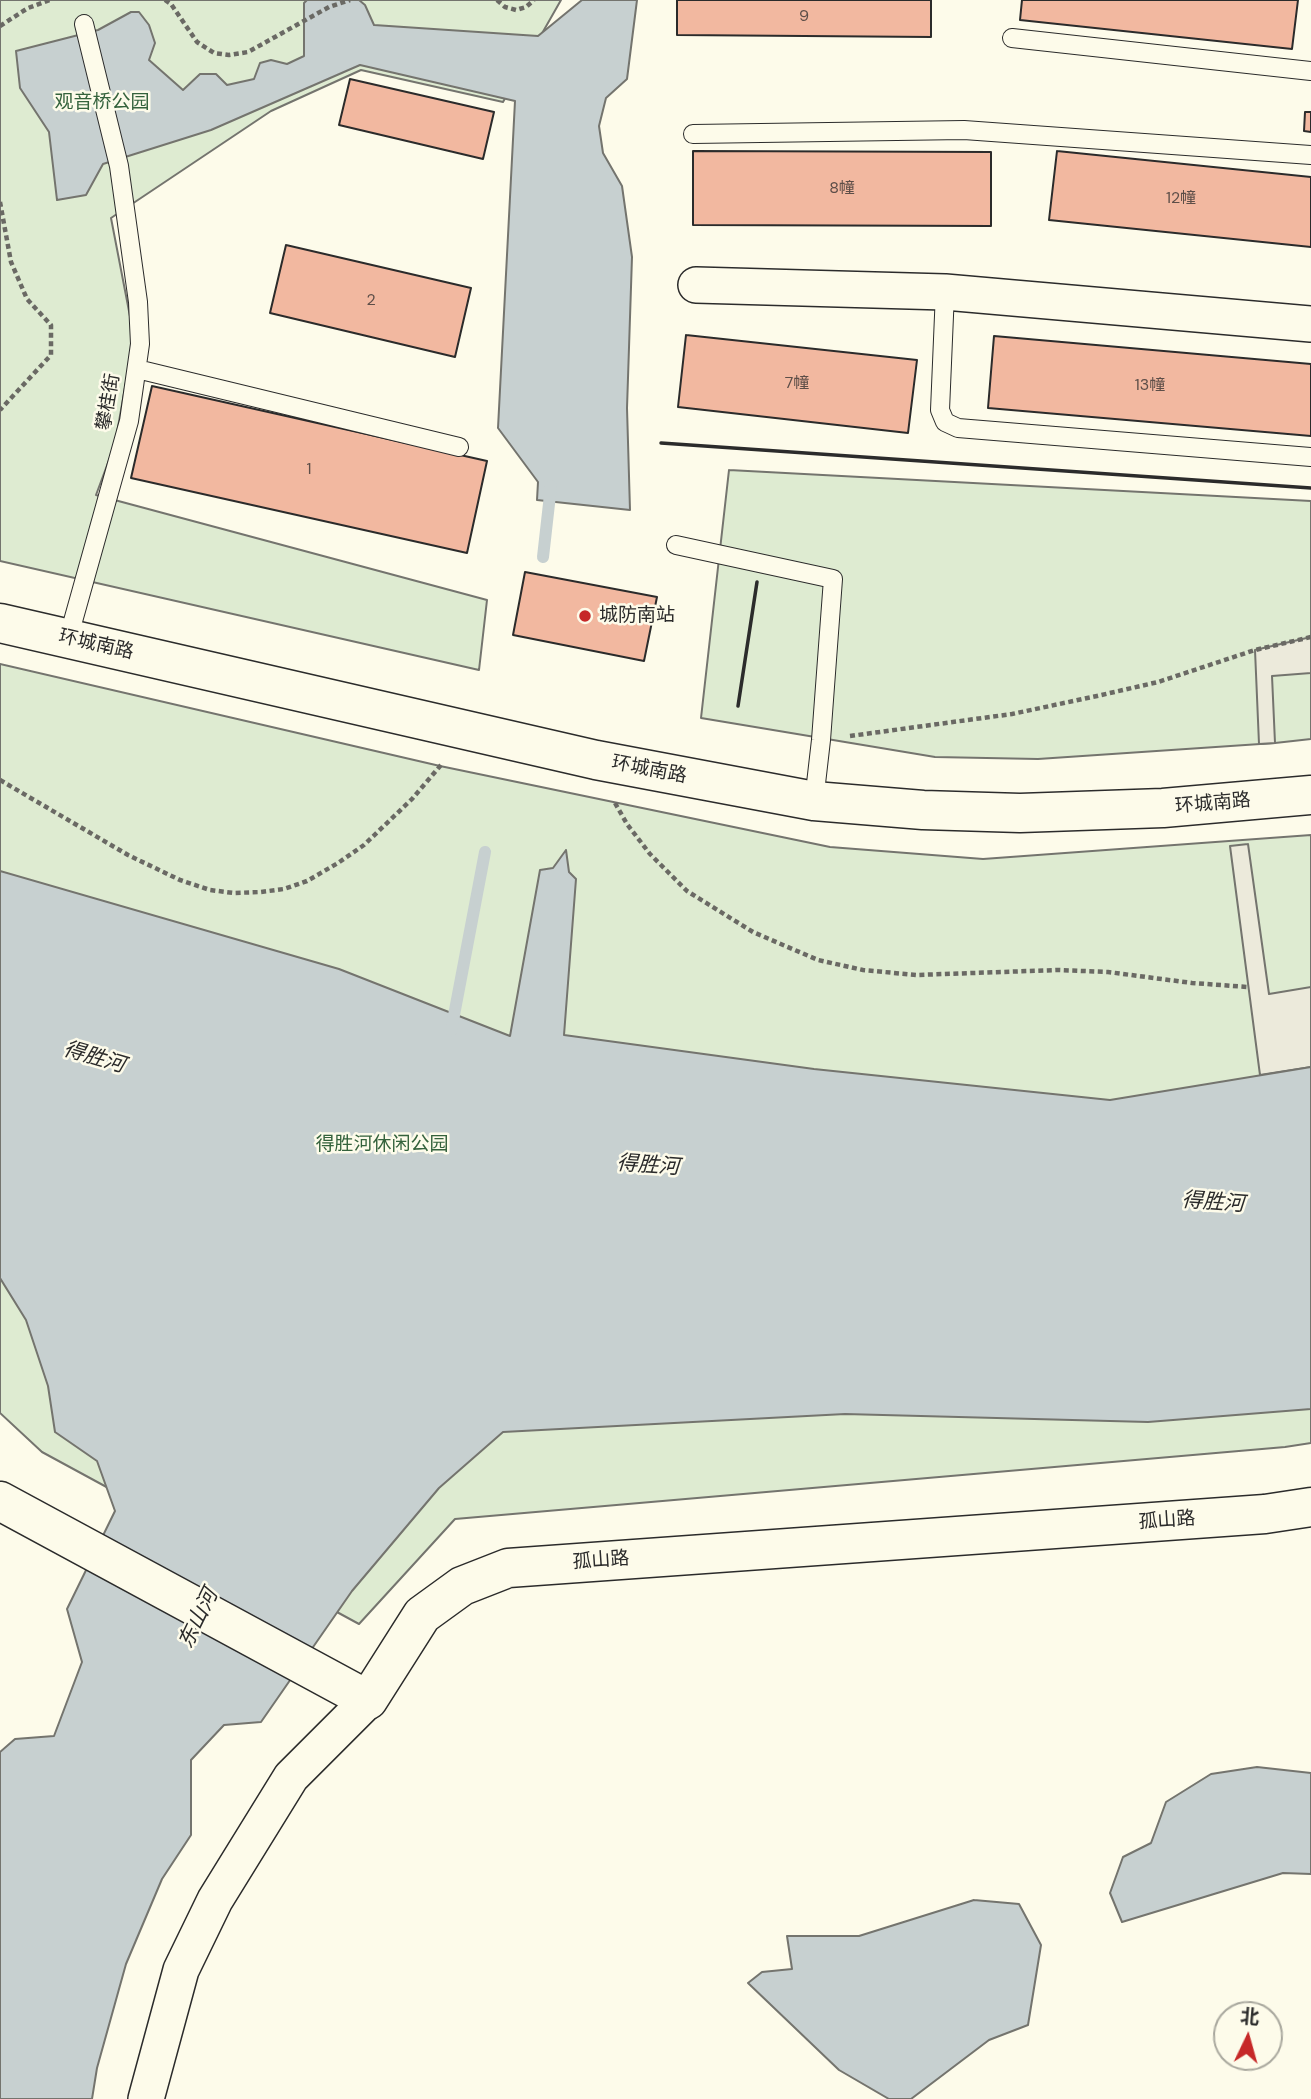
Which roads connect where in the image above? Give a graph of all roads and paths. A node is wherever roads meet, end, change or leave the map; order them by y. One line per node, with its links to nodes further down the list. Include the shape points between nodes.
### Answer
1 (50, 0): 7 (path)
2 (165, 0): 3 (path, via 197,42 214,53 229,55 248,52 303,20)
3 (351, 0)
4 (497, 0): 5 (path, via 516,10)
5 (534, 0)
6 (84, 24): 16 (lane, 攀桂街, via 119,166 138,302 141,344)
7 (0, 26)
8 (1012, 38): 9 (lane)
9 (1311, 71)
10 (693, 134): 11 (lane, via 964,130)
11 (1311, 155)
12 (0, 202): 17 (path, via 11,261 27,299 51,325 51,355)
13 (696, 285): 14 (street)
14 (945, 292): 15 (street); 19 (lane, via 940,410 945,422 958,428)
15 (1311, 324)
16 (137, 369): 18 (lane); 23 (lane, 攀桂街, via 130,421)
17 (0, 410)
18 (459, 447)
19 (1311, 457)
20 (676, 545): 24 (lane, via 833,579)
21 (0, 623): 23 (street, 环城南路)
22 (1311, 637): 24 (path, via 1158,682 1012,714)
23 (68, 639): 29 (street, 环城南路, via 583,757)
24 (821, 740): 29 (lane)
25 (440, 766): 26 (path, via 388,823 346,857 284,889 234,893 180,880 128,855)
26 (0, 779)
27 (1311, 795): 29 (street, 环城南路, via 1163,808 1020,813)
28 (614, 800): 30 (path, via 650,854 687,891 753,932 818,960 863,971 916,975 1083,971)
29 (814, 802)
30 (1248, 987)
31 (0, 1501): 33 (street)
32 (1311, 1507): 33 (street, 孤山路, via 1251,1515 508,1567 461,1586 422,1615)
33 (368, 1700): 34 (street, via 291,1777 215,1900 181,1970)
34 (146, 2099)

